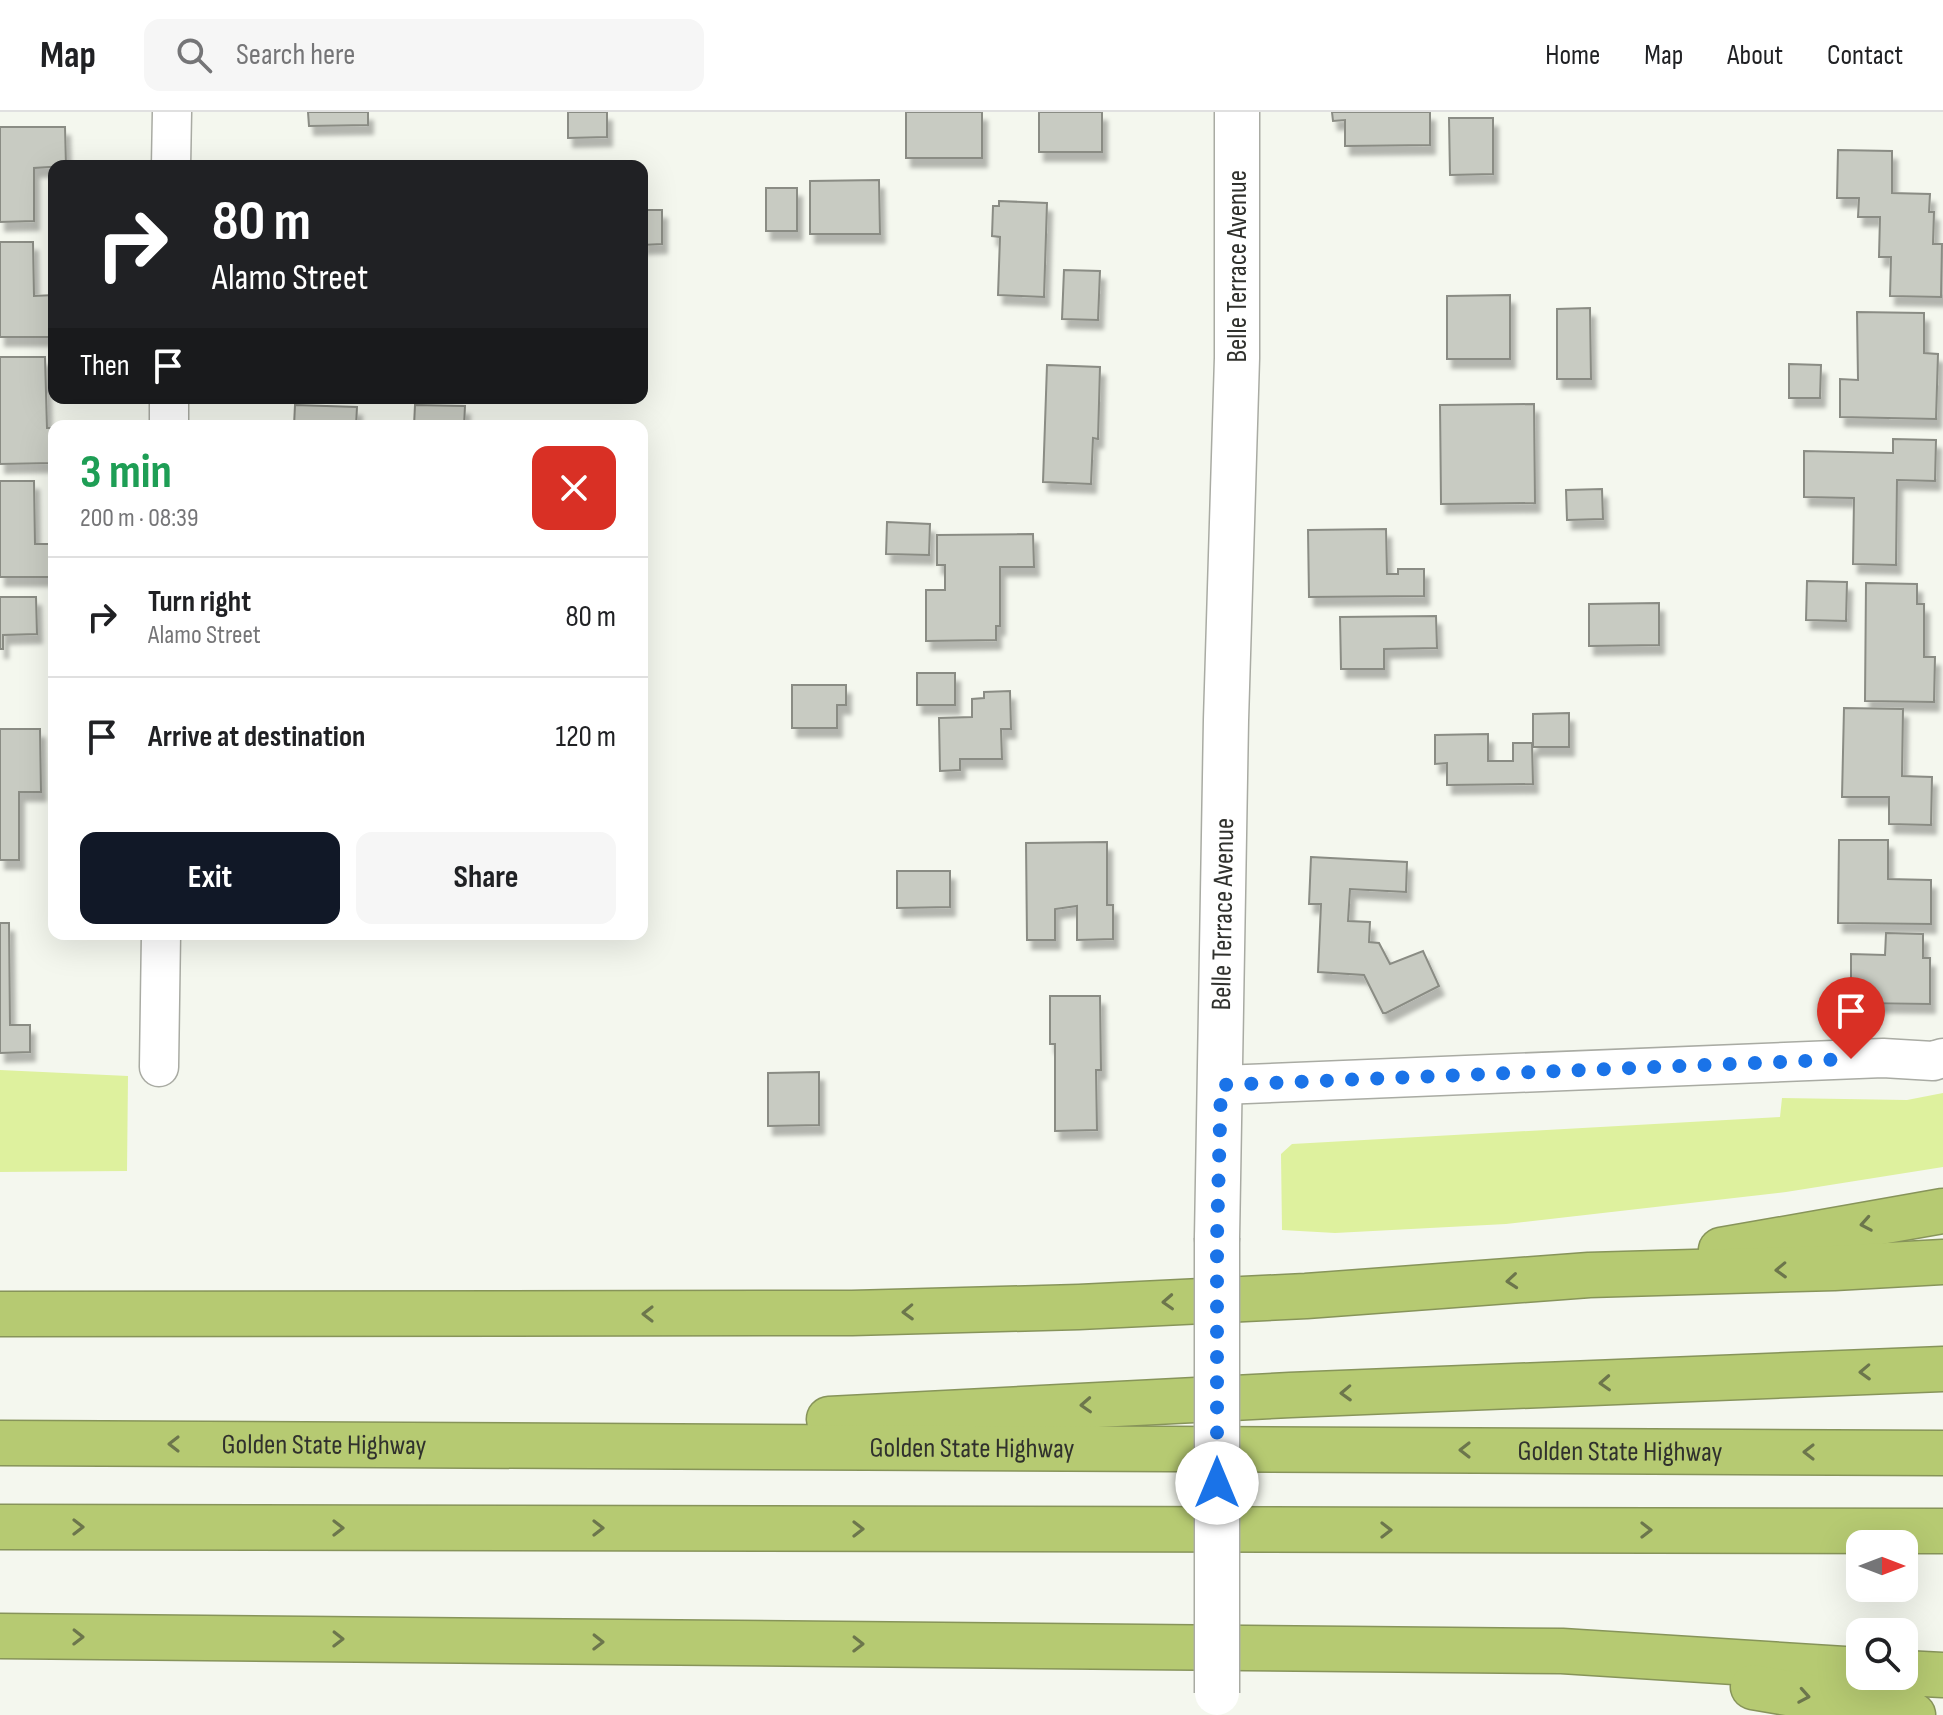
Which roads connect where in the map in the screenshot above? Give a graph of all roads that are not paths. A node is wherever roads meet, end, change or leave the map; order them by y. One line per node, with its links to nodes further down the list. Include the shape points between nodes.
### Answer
1 (172, 112): 3 (street)
2 (1237, 112): 7 (street, Belle Terrace Avenue, via 1237,358)
3 (171, 160)
4 (161, 940): 6 (street)
5 (1943, 1058): 7 (street)
6 (159, 1067)
7 (1221, 1085): 23 (street, Belle Terrace Avenue, bridge)
8 (1943, 1211): 10 (highway, one-way to 10)
9 (1943, 1262): 10 (highway, one-way to 10)
10 (1589, 1275): 11 (highway, one-way to 11, via 1079,1307 852,1313)
11 (0, 1314)
12 (1943, 1369): 14 (highway, one-way to 14, via 988,1409)
13 (0, 1443): 14 (highway, Golden State Highway, one-way to 13)
14 (448, 1445): 15 (highway, Golden State Highway, one-way to 14)
15 (1943, 1453)
16 (0, 1527): 17 (highway, one-way to 17)
17 (1937, 1532)
18 (0, 1636): 19 (highway, one-way to 19)
19 (1562, 1651): 20 (highway); 24 (highway, one-way to 24)
20 (1846, 1669)
21 (1918, 1674): 22 (highway)
22 (1943, 1675)
23 (1216, 1704)
24 (1913, 1715)

